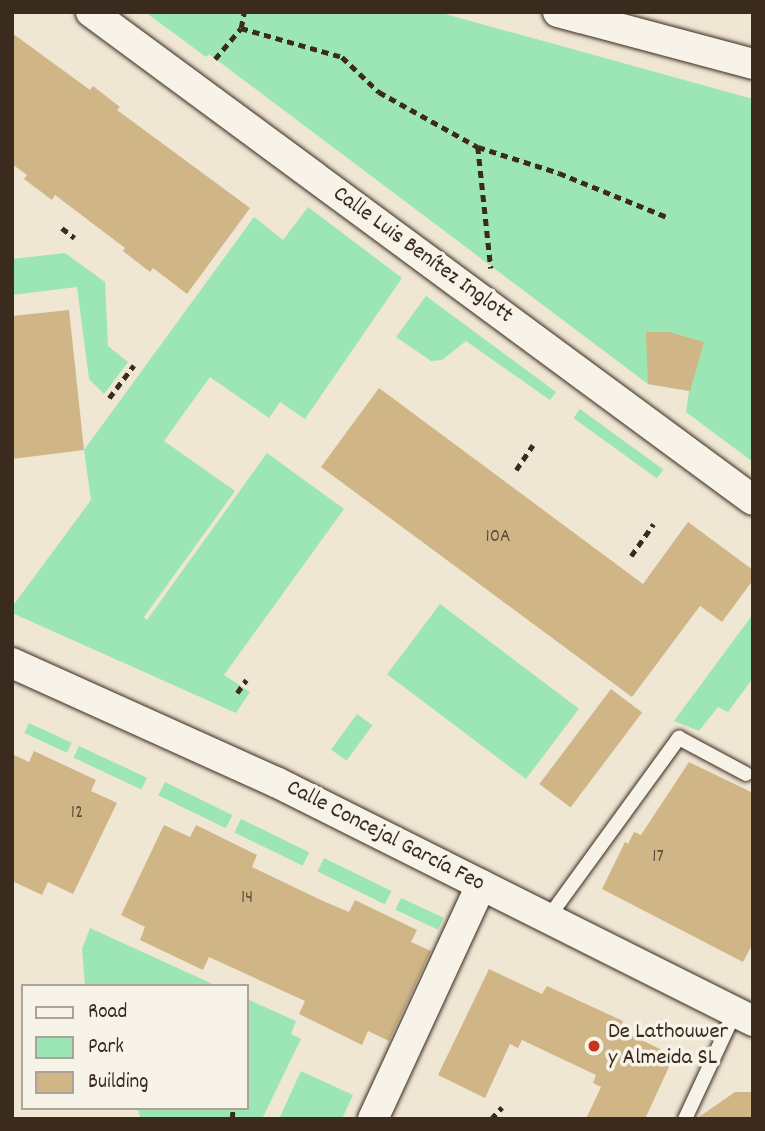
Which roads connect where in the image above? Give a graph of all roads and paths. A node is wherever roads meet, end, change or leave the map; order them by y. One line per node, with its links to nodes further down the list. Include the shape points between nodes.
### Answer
1 (91, 12): 17 (street, Calle Luis Benítez Inglott)
2 (244, 12): 5 (path)
3 (558, 12): 4 (street)
4 (623, 20): 7 (street)
5 (241, 28): 6 (path); 8 (path, via 342,57 379,92)
6 (215, 59)
7 (753, 64)
8 (478, 148): 9 (path, via 559,173); 12 (path)
9 (667, 216)
10 (62, 228): 11 (path)
11 (75, 238)
12 (491, 268)
13 (134, 365): 14 (path)
14 (109, 398)
15 (533, 446): 16 (path)
16 (516, 470)
17 (753, 500)
18 (653, 524): 19 (path)
19 (631, 556)
20 (12, 663): 24 (street, Calle Concejal García Feo, via 276,782)
21 (246, 680): 22 (path)
22 (237, 693)
23 (746, 774): 25 (lane, via 679,738)
24 (481, 885): 25 (street, Calle Concejal García Feo); 28 (street)
25 (548, 919): 26 (street, Calle Concejal García Feo)
26 (744, 1017): 30 (lane)
27 (502, 1107): 29 (path)
28 (373, 1119)
29 (491, 1119)
30 (685, 1119)

